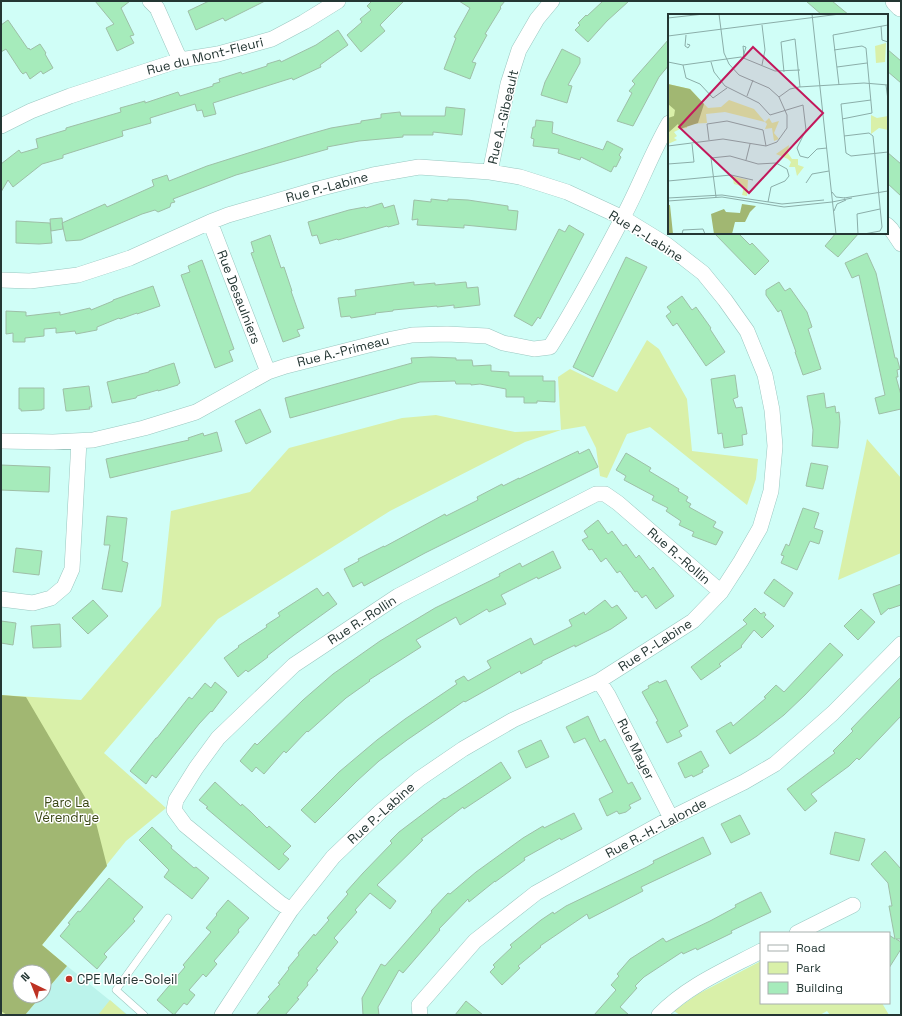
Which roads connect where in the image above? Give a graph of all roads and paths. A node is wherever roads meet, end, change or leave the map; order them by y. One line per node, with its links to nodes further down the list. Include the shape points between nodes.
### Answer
1 (150, 1): 6 (street, via 157,8)
2 (338, 1): 6 (street, Rue du Mont-Fleuri, via 272,39 218,54)
3 (552, 1): 9 (street, Rue A.-Gibeault, via 537,19 519,50 508,84)
4 (896, 1): 5 (main road)
5 (901, 6)
6 (180, 60): 8 (street, Rue du Mont-Fleuri, via 70,96)
7 (668, 125): 10 (street)
8 (1, 126)
9 (490, 172): 10 (street, Rue P.-Labine, via 520,177 567,192); 11 (street, Rue P.-Labine, via 419,167 373,175 285,198)
10 (622, 218): 15 (street, Rue A.-Primeau, via 550,347 534,349 503,343 487,336 412,335 392,338); 18 (street, Rue P.-Labine, via 667,245 703,273 747,331 765,375 772,410 775,446 771,491 760,528)
11 (210, 222): 14 (street, Rue P.-Labine, via 130,258 78,275 30,281); 15 (street, Rue Desaulniers)
12 (888, 226): 13 (street)
13 (901, 244)
14 (1, 280)
15 (268, 372): 17 (street, Rue A.-Primeau, via 196,412 144,428)
16 (1, 441): 17 (street, Rue A.-Primeau)
17 (79, 441): 19 (street, via 72,569 64,587 51,598 33,603)
18 (721, 592): 21 (street, Rue P.-Labine, via 693,621); 24 (street, Rue R.-Rollin, via 618,503 605,494 596,494 398,596 294,665 218,738 176,800 174,810 185,825)
19 (1, 599)
20 (901, 644): 22 (street, Rue R.-H.-Lalonde, via 833,713 774,764)
21 (599, 681): 22 (street, Rue Mayer); 24 (street, Rue P.-Labine, via 513,720 419,778 381,810 333,857)
22 (672, 818): 30 (street, Rue R.-H.-Lalonde, via 536,893 475,941 419,1005)
23 (853, 905): 26 (street)
24 (291, 910): 29 (street, Rue P.-Labine)
25 (168, 918): 28 (lane, via 116,990)
26 (799, 932)
27 (760, 952): 31 (street, via 694,987 677,998)
28 (144, 1015)
29 (222, 1015)
30 (420, 1015)
31 (659, 1015)

